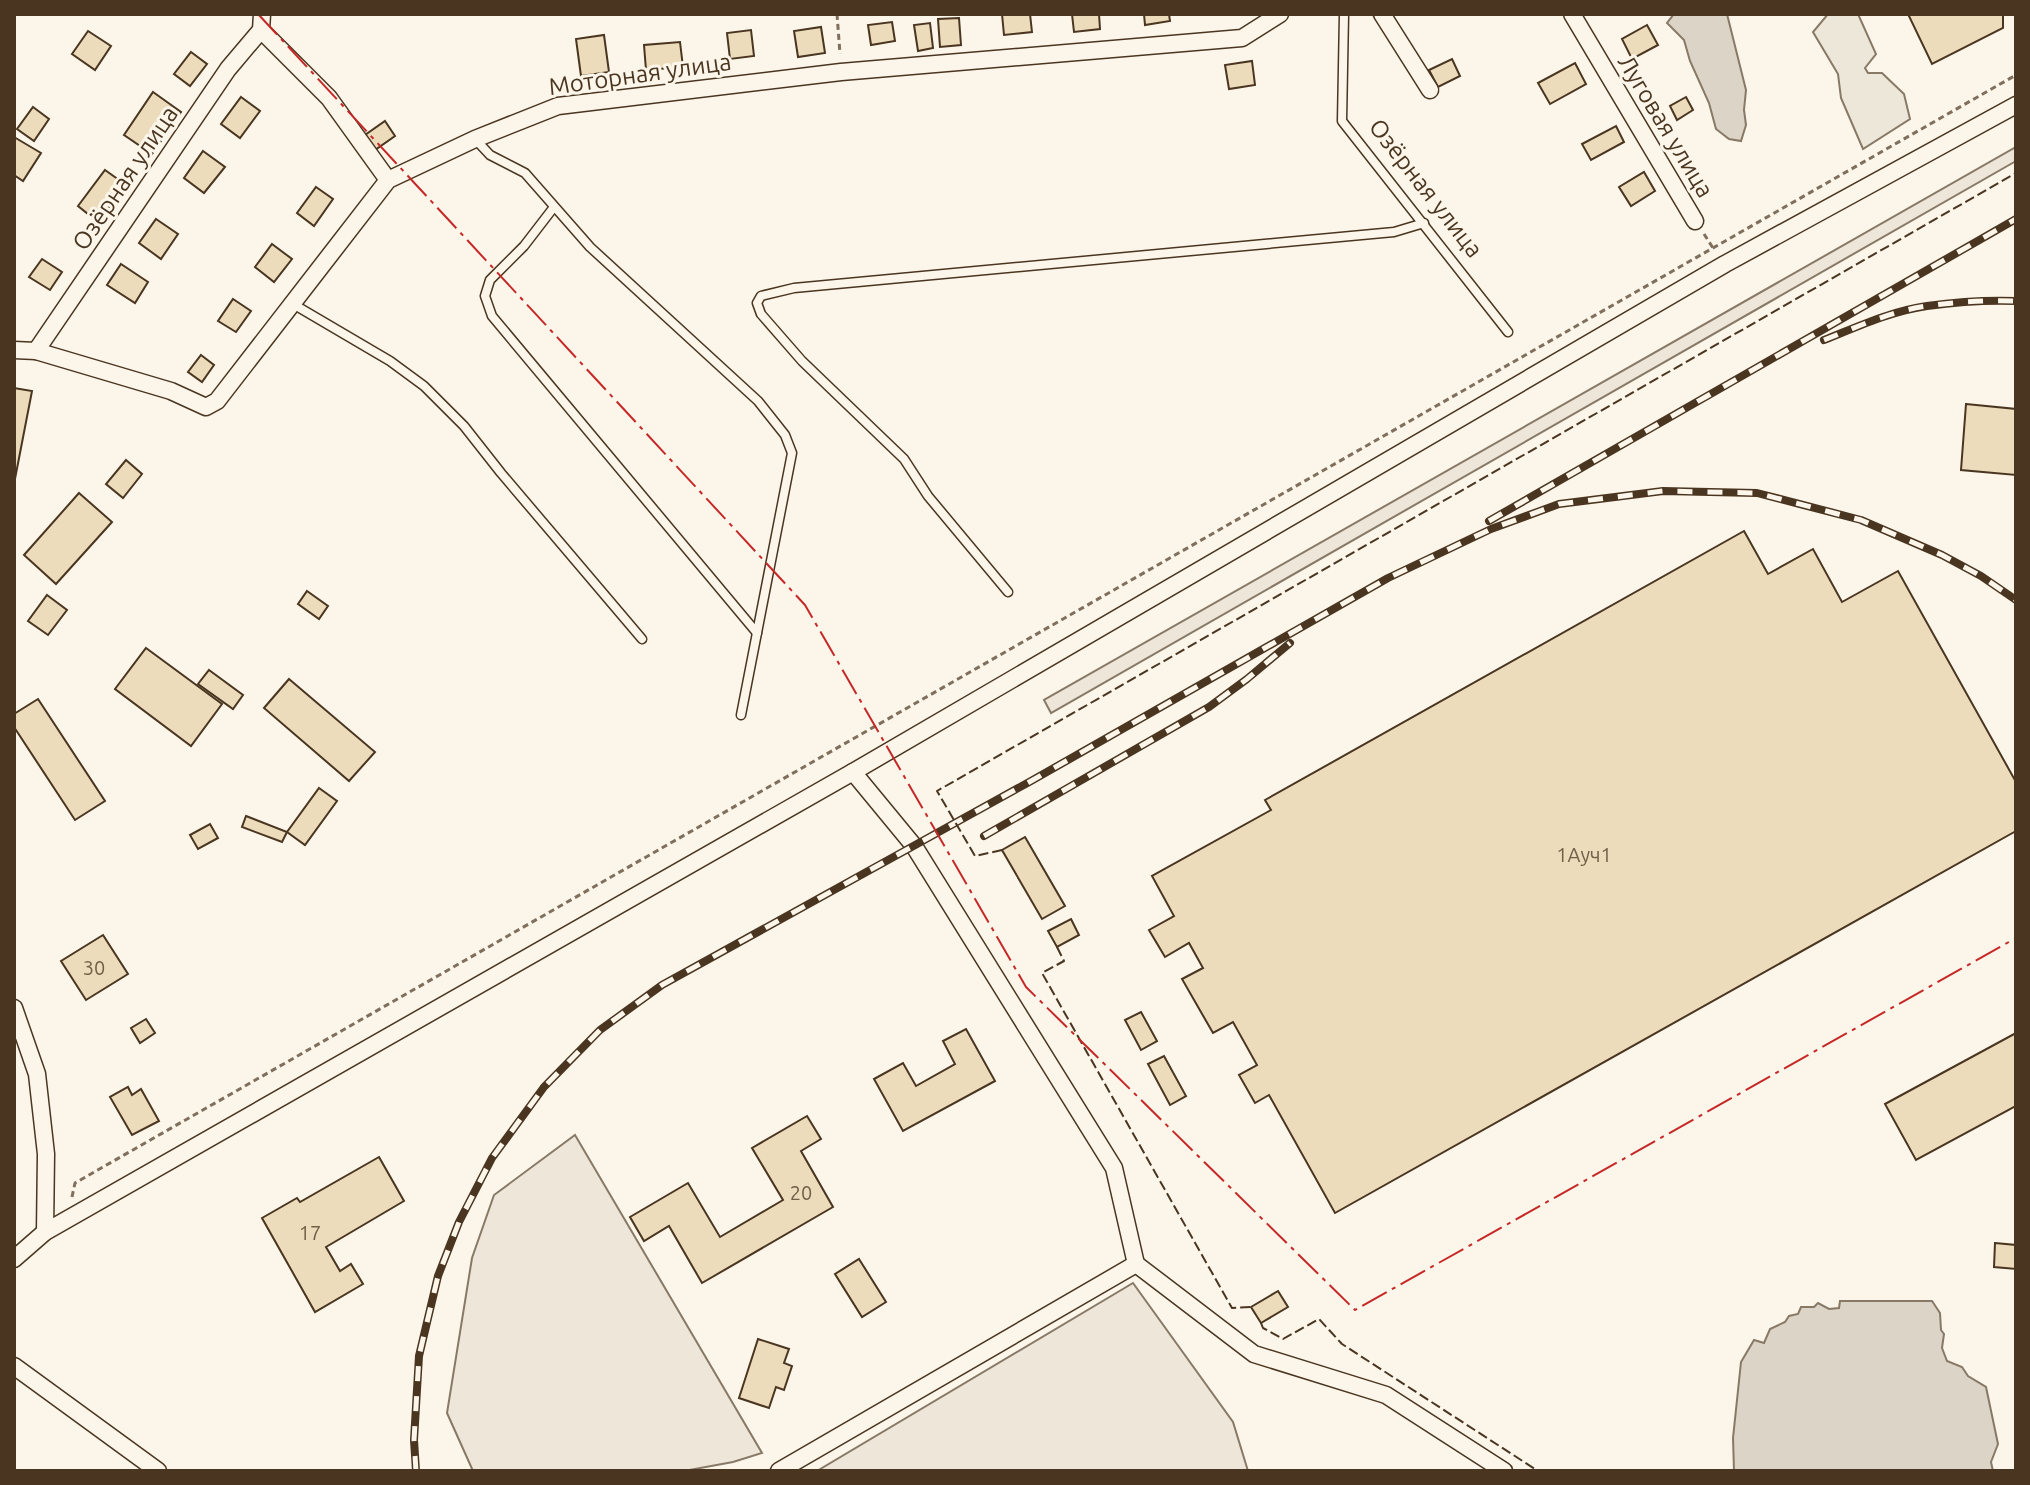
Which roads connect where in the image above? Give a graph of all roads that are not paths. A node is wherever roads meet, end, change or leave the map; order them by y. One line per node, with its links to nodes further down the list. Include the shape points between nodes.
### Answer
1 (1280, 14): 8 (street, Моторная улица, via 1242,38 841,72 558,106)
2 (1344, 14): 12 (lane, Озёрная улица, via 1342,121)
3 (1382, 14): 6 (street)
4 (1572, 14): 11 (street, Луговая улица)
5 (262, 22): 9 (street, via 329,98); 16 (street, Озёрная улица)
6 (1430, 90)
7 (2016, 105): 21 (street, via 1725,264)
8 (475, 139): 9 (street, Моторная улица); 10 (lane, via 490,155 525,173)
9 (388, 180): 13 (street, Моторная улица)
10 (554, 207): 18 (lane, via 590,247 758,401 785,435 792,453); 18 (lane, via 490,280 485,296 492,316)
11 (1695, 221)
12 (1424, 223): 14 (lane, Озёрная улица); 17 (lane, via 1394,232 794,288 761,296 761,314 904,459)
13 (292, 304): 16 (street, Моторная улица, via 217,401 206,407 171,391); 19 (lane, via 424,386 464,426)
14 (1508, 332)
15 (14, 350): 16 (street)
16 (36, 351)
17 (1008, 592)
18 (757, 633): 20 (lane)
19 (642, 639)
20 (741, 715)
21 (853, 772): 23 (street); 25 (street, via 914,846 1114,1168)
22 (14, 1008): 23 (street, via 37,1074 46,1154)
23 (45, 1232): 24 (street)
24 (14, 1259)
25 (1136, 1264): 28 (street); 29 (street, via 1254,1354 1386,1395)
26 (14, 1366): 27 (street)
27 (158, 1471)
28 (779, 1471)
29 (1504, 1471)

